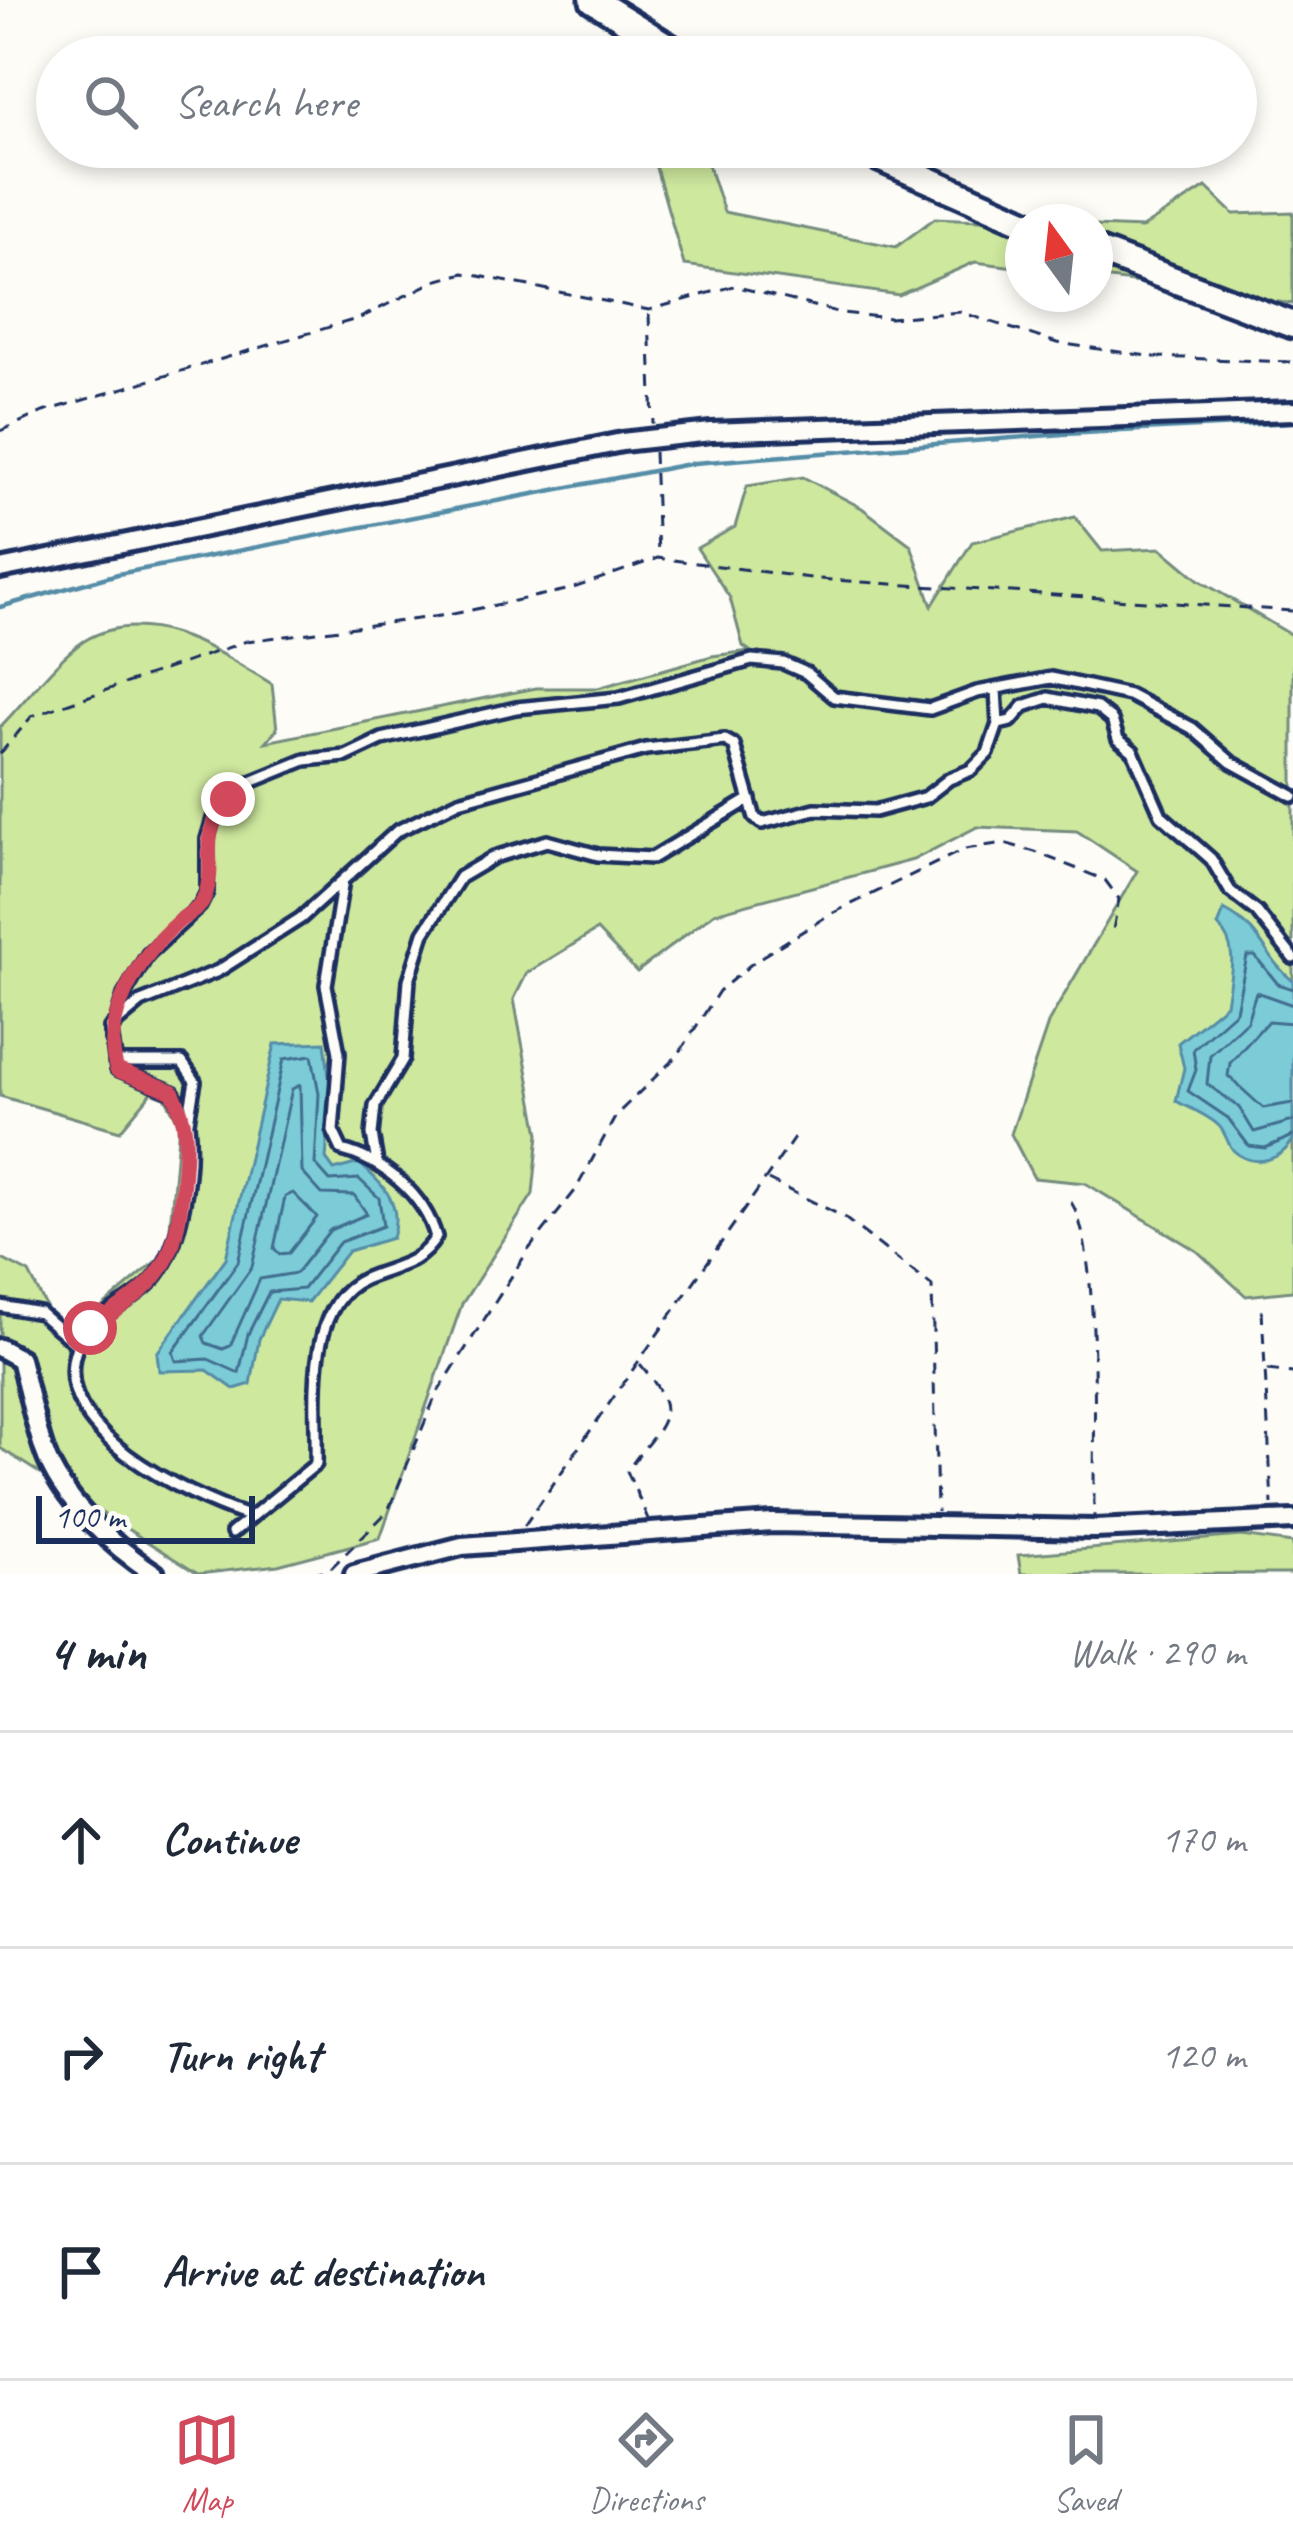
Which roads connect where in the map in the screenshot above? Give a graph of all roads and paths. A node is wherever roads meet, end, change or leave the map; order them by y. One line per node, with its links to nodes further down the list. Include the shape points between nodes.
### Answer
1 (593, 0): 2 (main road)
2 (652, 36)
3 (902, 168): 4 (main road)
4 (1005, 213)
5 (1113, 257): 7 (main road)
6 (649, 310): 8 (path, via 734,286 841,313 960,312 1057,343 1155,357); 10 (path, via 464,273 360,318); 11 (path)
7 (1293, 325)
8 (1293, 362)
9 (1293, 412): 11 (street)
10 (0, 430)
11 (653, 440): 12 (path); 13 (street)
12 (658, 558): 14 (path, via 818,579); 17 (path, via 571,590 448,615 247,641 32,716)
13 (0, 568)
14 (1293, 611)
15 (996, 690): 16 (lane); 18 (lane, via 1051,678 1130,695); 23 (lane, via 930,709 854,702 783,663 752,661 619,698 516,707 382,739 346,756 305,760 246,784 213,819 207,892 148,955)
16 (998, 724): 19 (lane, via 971,770 903,806 815,809 763,823); 22 (lane, via 1048,698 1097,708 1132,751 1161,815 1211,859)
17 (0, 754)
18 (1293, 796)
19 (750, 800): 20 (lane, via 734,745 725,740 646,749 459,801 397,831); 27 (lane, via 652,858 547,841 460,877 424,933 409,980 403,1059 375,1106)
20 (343, 880): 23 (lane, via 301,918 218,971 164,991); 27 (lane, via 326,985 340,1073 334,1131 342,1150)
21 (1112, 935): 46 (path, via 1119,899 1105,880 1004,843 965,850 756,960 719,991 678,1054 617,1114 575,1191 436,1395 388,1511 330,1569)
22 (1293, 958)
23 (116, 1024): 24 (lane)
24 (115, 1062): 25 (lane, via 132,1078 172,1091); 25 (lane, via 182,1062 195,1082)
25 (188, 1121): 32 (lane, via 179,1236 170,1258)
26 (794, 1138): 28 (path)
27 (377, 1162): 37 (lane, via 436,1237 412,1263 340,1295 322,1347 316,1464)
28 (767, 1179): 34 (path); 40 (path, via 842,1216 932,1286)
29 (1071, 1202): 41 (path, via 1083,1220 1087,1266)
30 (0, 1306): 32 (lane, via 40,1313)
31 (1262, 1310): 35 (path)
32 (77, 1346): 37 (lane, via 77,1406 113,1442 200,1500)
33 (0, 1348): 45 (street, via 20,1359 45,1454 65,1486 102,1534)
34 (639, 1362): 42 (path, via 667,1397 668,1413 627,1471); 44 (path)
35 (1265, 1370): 36 (path); 38 (path)
36 (1293, 1373)
37 (248, 1516): 43 (lane)
38 (1272, 1518): 39 (street); 41 (street)
39 (1293, 1520)
40 (937, 1528): 41 (street); 42 (street, via 772,1523)
41 (1095, 1529)
42 (652, 1532): 44 (street)
43 (232, 1533)
44 (512, 1542): 47 (street)
45 (155, 1574)
46 (311, 1574)
47 (354, 1574)

